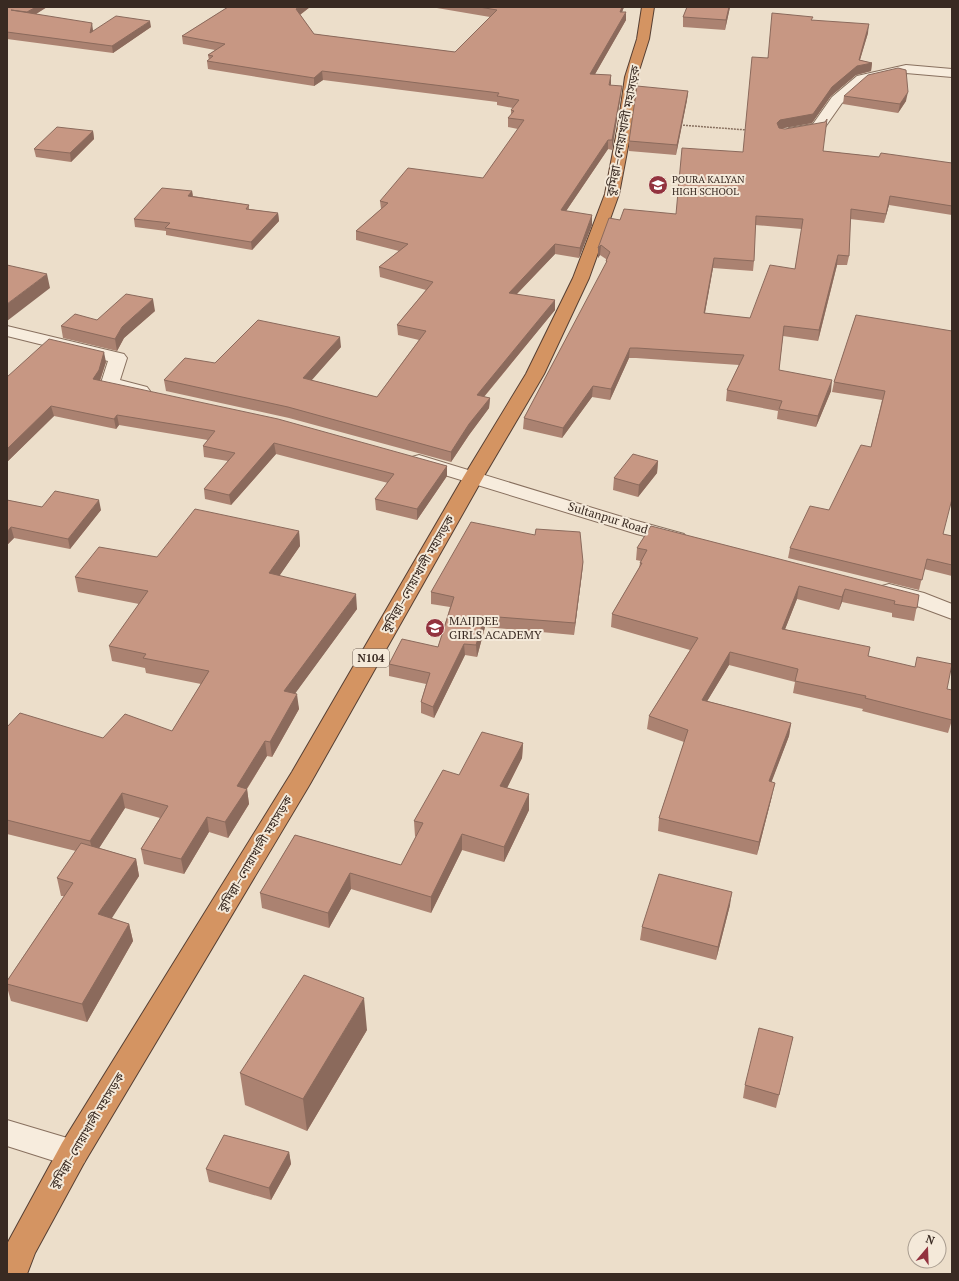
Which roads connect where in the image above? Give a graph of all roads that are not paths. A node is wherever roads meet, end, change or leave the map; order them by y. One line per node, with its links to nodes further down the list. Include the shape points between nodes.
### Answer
1 (648, 7): 7 (highway, কুমিল্লা–নোয়াখালী মহাসড়ক / N104, via 643,39 631,77 612,194 581,278 535,374)
2 (952, 73): 3 (street, via 906,69 862,79 837,100 818,127)
3 (784, 133)
4 (7, 331): 5 (street, via 118,358 110,383)
5 (161, 396)
6 (400, 456): 7 (street, Sultanpur Road)
7 (474, 476): 8 (street, Sultanpur Road, via 645,530); 12 (highway, কুমিল্লা–নোয়াখালী মহাসড়ক / N104, via 301,778)
8 (692, 542)
9 (870, 587): 10 (street, via 916,598)
10 (952, 612)
11 (7, 1133): 12 (street)
12 (73, 1153): 13 (highway, কুমিল্লা–নোয়াখালী মহাসড়ক / N104, via 22,1246)
13 (11, 1274)

